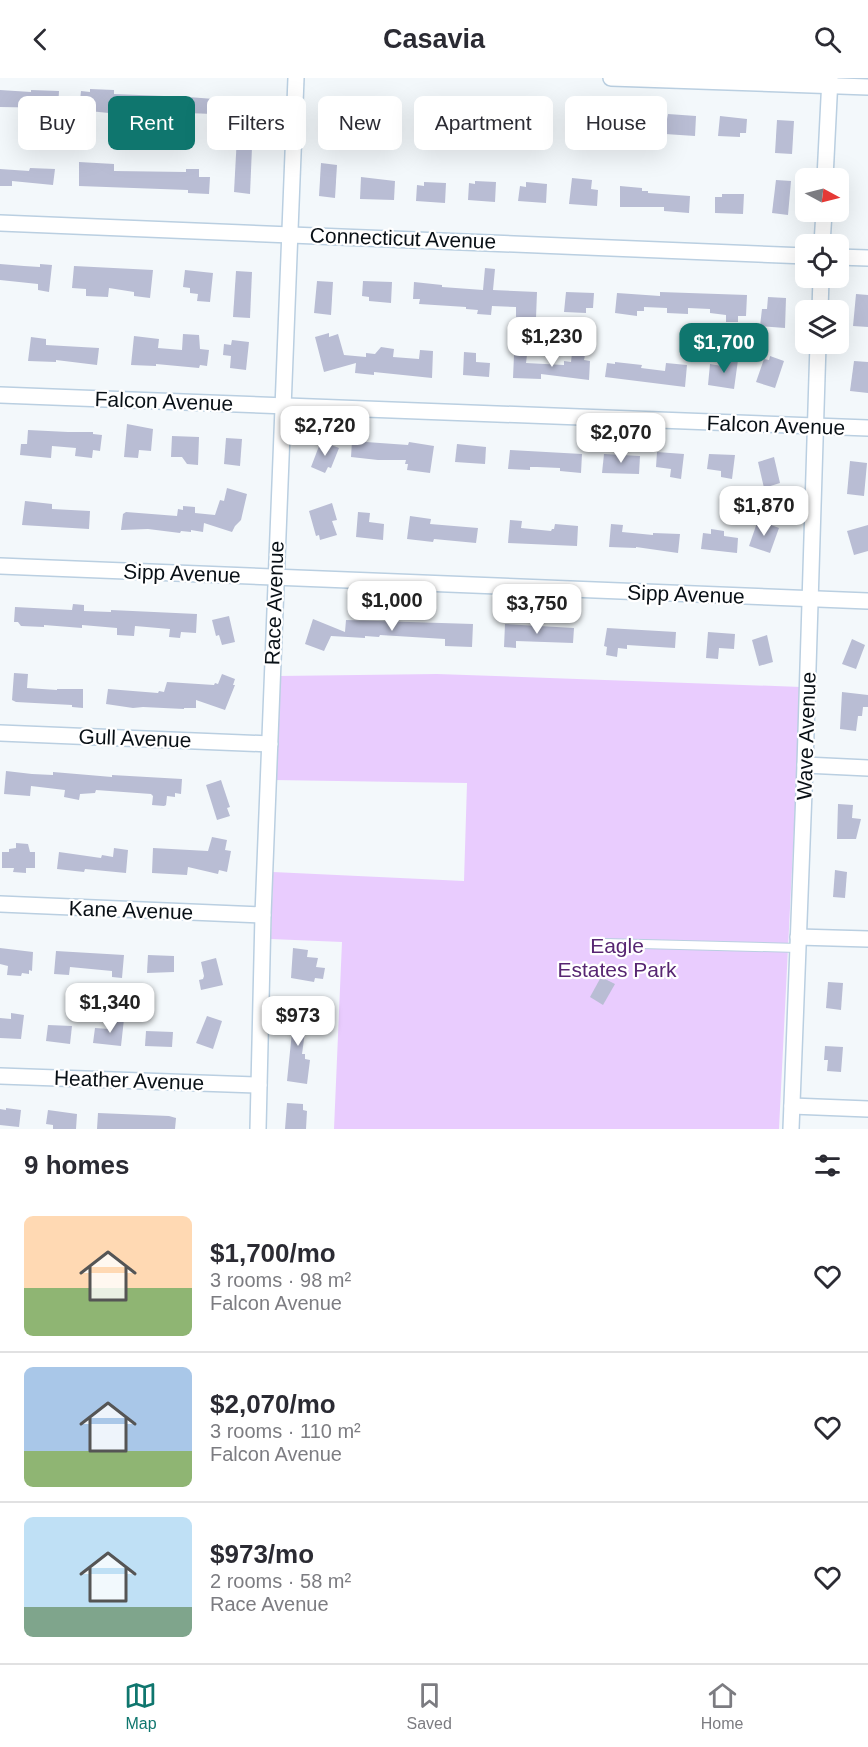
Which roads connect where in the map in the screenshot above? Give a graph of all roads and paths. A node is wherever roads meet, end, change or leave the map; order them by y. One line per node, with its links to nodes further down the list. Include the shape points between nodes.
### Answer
1 (296, 78): 7 (street, Race Avenue)
2 (610, 78): 3 (street)
3 (830, 82): 4 (street); 5 (street)
4 (868, 87)
5 (826, 168)
6 (0, 223): 7 (street, Connecticut Avenue)
7 (290, 234): 8 (street, Connecticut Avenue); 13 (street, Race Avenue)
8 (795, 255)
9 (849, 257): 10 (street)
10 (868, 258)
11 (818, 354): 14 (street, Wave Avenue)
12 (0, 394): 13 (street, Falcon Avenue)
13 (282, 406): 14 (street, Falcon Avenue); 17 (street, Race Avenue)
14 (815, 426): 15 (street, Falcon Avenue); 18 (street, Wave Avenue)
15 (868, 428)
16 (0, 566): 17 (street, Sipp Avenue)
17 (275, 577): 18 (street, Sipp Avenue); 21 (street, Race Avenue)
18 (810, 598): 19 (street, Sipp Avenue); 22 (street, Wave Avenue)
19 (868, 600)
20 (0, 733): 21 (street, Gull Avenue)
21 (270, 744): 25 (street, Race Avenue)
22 (805, 765): 23 (street); 27 (street, Wave Avenue)
23 (868, 768)
24 (0, 904): 25 (street, Kane Avenue)
25 (263, 915): 30 (street, Race Avenue)
26 (868, 939): 27 (street)
27 (798, 942): 28 (lane); 31 (street, Wave Avenue)
28 (604, 943)
29 (0, 1076): 30 (street, Heather Avenue)
30 (259, 1085): 33 (street, Race Avenue)
31 (792, 1106): 32 (street); 34 (street, Wave Avenue)
32 (868, 1109)
33 (258, 1129)
34 (791, 1129)

